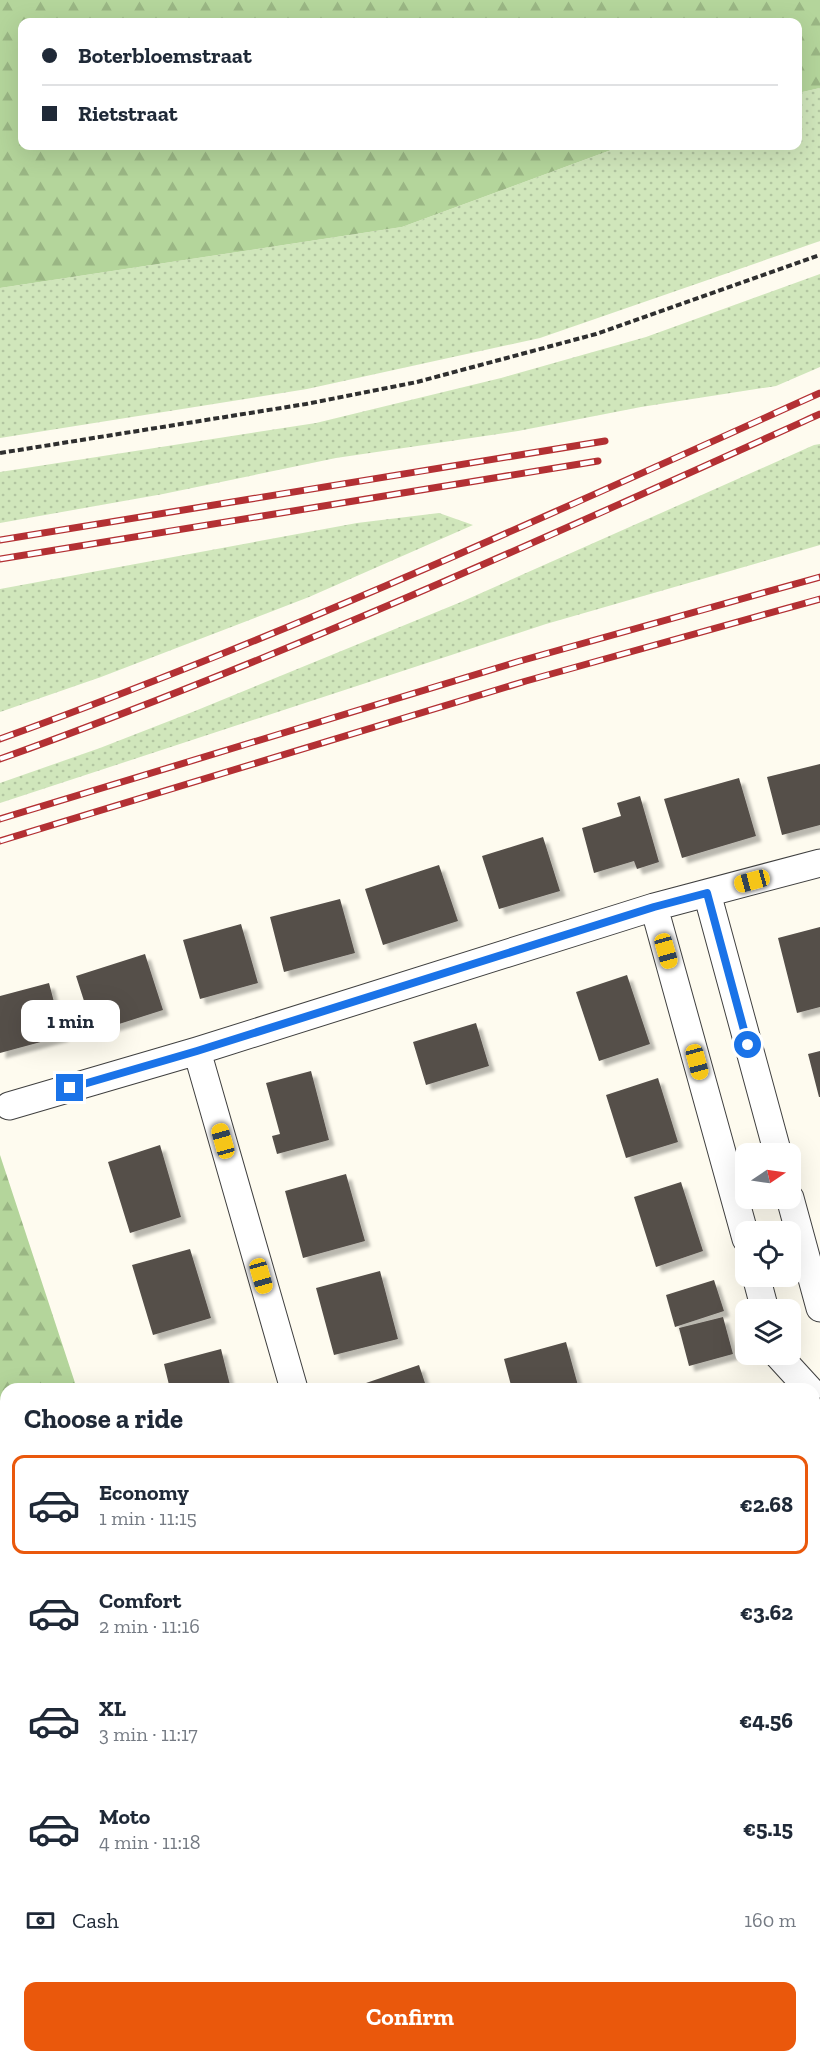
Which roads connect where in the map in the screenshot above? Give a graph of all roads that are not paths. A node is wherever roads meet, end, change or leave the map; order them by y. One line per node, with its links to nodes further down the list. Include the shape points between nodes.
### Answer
1 (820, 863): 2 (street)
2 (707, 893): 3 (street); 6 (street)
3 (654, 907): 4 (street); 8 (street)
4 (197, 1051): 5 (street); 11 (street)
5 (9, 1106)
6 (775, 1143)
7 (793, 1209): 9 (street)
8 (741, 1221)
9 (820, 1308)
10 (787, 1365): 12 (street)
11 (292, 1383)
12 (804, 1383)

